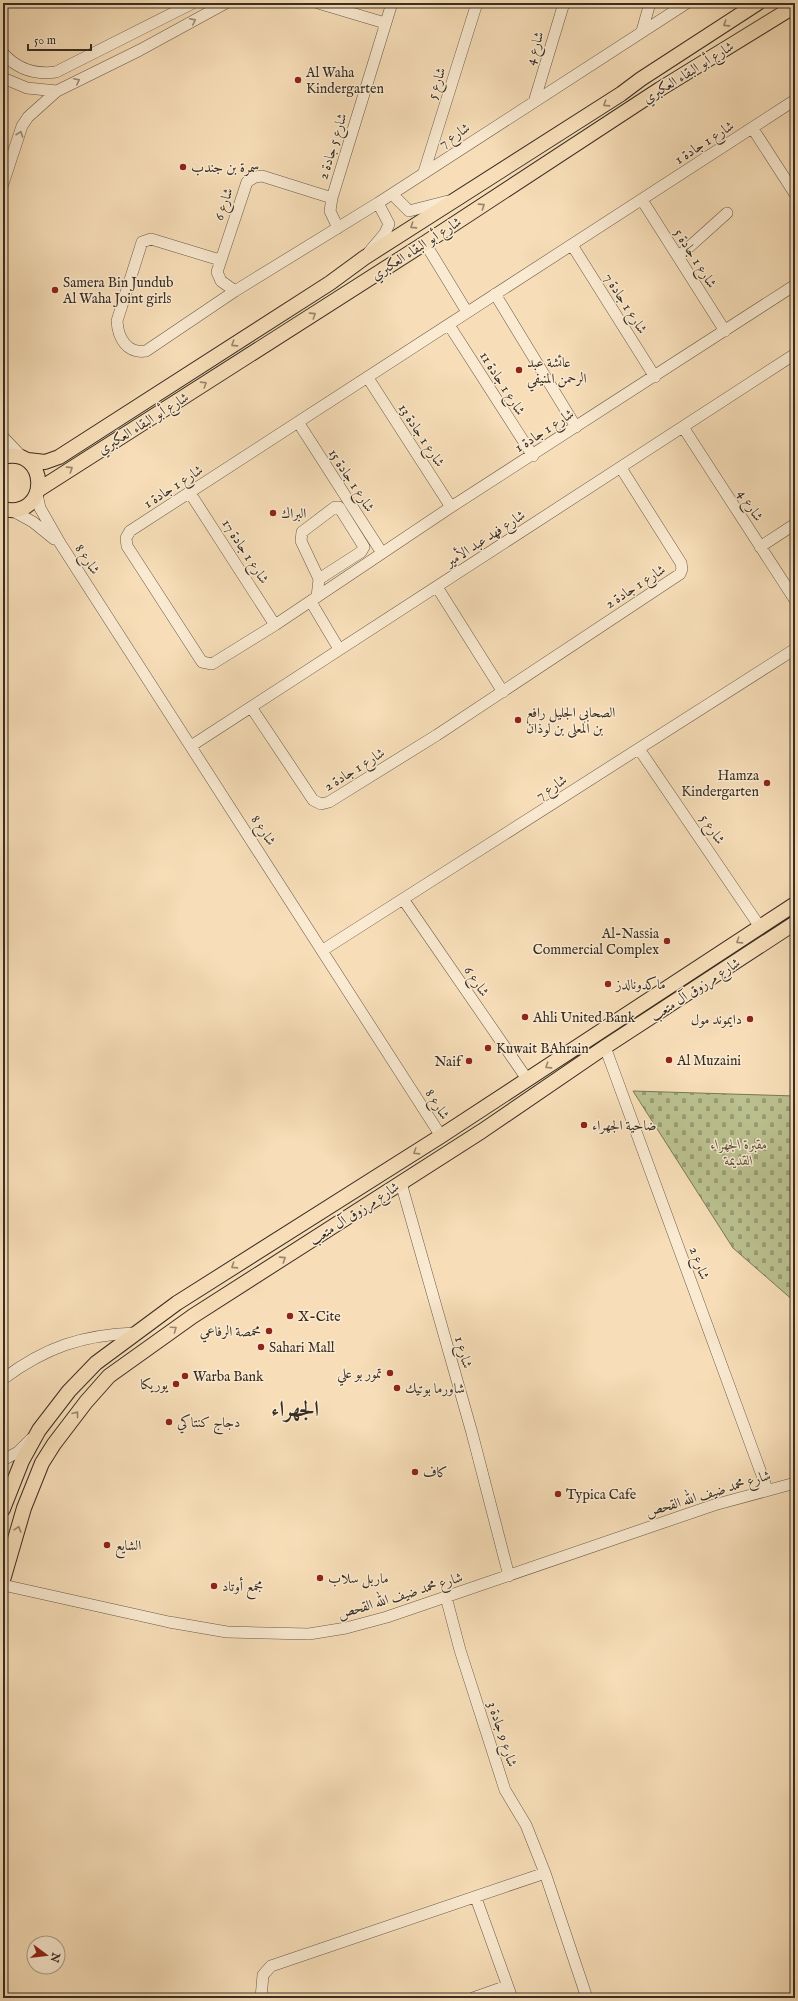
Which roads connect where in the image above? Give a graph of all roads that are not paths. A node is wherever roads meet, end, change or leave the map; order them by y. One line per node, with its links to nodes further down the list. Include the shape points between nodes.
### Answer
1 (193, 3): 13 (street)
2 (226, 3): 14 (street, one-way to 2)
3 (318, 3): 11 (street)
4 (392, 3): 11 (street, شارع 5 جادة 2)
5 (477, 3): 27 (street, شارع 5)
6 (564, 3): 22 (street, شارع 4)
7 (650, 3): 12 (street)
8 (687, 3): 12 (street, شارع 7)
9 (758, 3): 20 (main road, شارع أبو البقاء العكبري, one-way to 20)
10 (795, 6): 26 (main road, شارع أبو البقاء العكبري, via 667,85)
11 (385, 23): 32 (street, شارع 5 جادة 2)
12 (642, 31): 22 (street, شارع 7)
13 (134, 34): 14 (street, via 131,43); 15 (street)
14 (140, 50): 17 (street)
15 (97, 52): 16 (street, via 66,68 47,73 21,68); 17 (street, via 107,57)
16 (3, 53)
17 (103, 68): 19 (street, one-way to 17)
18 (3, 78): 19 (street, via 26,88)
19 (57, 91): 25 (street, one-way to 19, via 22,126 28,117)
20 (621, 94): 26 (main road, via 626,99 624,106 552,153); 31 (main road, شارع أبو البقاء العكبري, one-way to 31)
21 (795, 100): 23 (street, شارع 1 جادة 1)
22 (534, 102): 27 (street, شارع 7)
23 (753, 129): 30 (street); 33 (street, شارع 1 جادة 1)
24 (3, 152): 25 (street, via 9,156)
25 (10, 161): 28 (street)
26 (546, 165): 37 (main road, شارع أبو البقاء العكبري, one-way to 26)
27 (424, 172): 29 (street, شارع 7)
28 (3, 184)
29 (392, 194): 31 (street, via 409,211); 34 (street, شارع 7)
30 (795, 194)
31 (460, 197): 40 (main road, شارع أبو البقاء العكبري, one-way to 40)
32 (332, 198): 36 (street, شارع 5 جادة 2, via 330,211); 41 (street, شارع 6, via 262,176 250,179 244,186)
33 (642, 200): 38 (street, شارع 1 جادة 1); 39 (street, شارع 1 جادة 5)
34 (378, 203): 36 (street, شارع 7); 40 (street, via 389,224 385,233)
35 (727, 213): 39 (street)
36 (338, 228): 44 (street, شارع 7)
37 (425, 243): 46 (street); 49 (main road, شارع أبو البقاء العكبري, one-way to 37)
38 (572, 245): 45 (street, شارع 1 جادة 1); 51 (street, شارع 1 جادة 7)
39 (678, 257): 48 (street, شارع 1 جادة 5)
40 (364, 258): 42 (main road, شارع أبو البقاء العكبري)
41 (220, 260): 44 (street, شارع 6, via 218,277); 44 (street, شارع 7, via 151,239 142,242 118,313 117,328 122,340 132,351 146,351)
42 (330, 283): 49 (main road, via 318,295 255,338 254,344); 59 (main road, شارع أبو البقاء العكبري, one-way to 59, via 59,457 45,462)
43 (795, 285): 48 (street, شارع 1 جادة 1)
44 (235, 291)
45 (495, 294): 46 (street, شارع 1 جادة 1); 54 (street)
46 (467, 312): 47 (street, شارع 1 جادة 1)
47 (449, 325): 52 (street, شارع 1 جادة 1); 57 (street, شارع 1 جادة 11)
48 (724, 331): 51 (street, شارع 1 جادة 1)
49 (260, 349): 61 (main road, شارع أبو البقاء العكبري, one-way to 49)
50 (795, 354): 55 (street, شارع فهد عبد الأمير)
51 (655, 377): 54 (street, شارع 1 جادة 1)
52 (368, 378): 53 (street, شارع 1 جادة 1); 63 (street, شارع 1 جادة 13)
53 (298, 422): 62 (street, شارع 1 جادة 1); 68 (street, شارع 1 جادة 15)
54 (576, 427): 57 (street, شارع 1 جادة 1)
55 (683, 427): 60 (street, شارع فهد عبد الأمير); 67 (street, شارع 4)
56 (3, 437): 59 (street)
57 (533, 456): 63 (street, شارع 1 جادة 1)
58 (3, 457): 59 (main road, شارع أبو البقاء العكبري, via 9,455)
59 (25, 459): 61 (main road, via 37,472)
60 (621, 468): 70 (street, شارع فهد عبد الأمير); 76 (street, شارع 1 جادة 2, via 681,563 682,572)
61 (37, 492): 64 (main road, شارع أبو البقاء العكبري, via 27,506); 66 (street, شارع 8, via 40,508)
62 (190, 493): 73 (street, شارع 1 جادة 17); 73 (street, شارع 1 جادة 1, via 128,534 127,546 202,662 215,663)
63 (451, 508): 68 (street, شارع 1 جادة 1)
64 (7, 511): 66 (street, شارع 8, via 33,522)
65 (795, 524): 67 (street)
66 (60, 543): 78 (street, شارع 8)
67 (760, 547): 72 (street, شارع 4)
68 (382, 553): 71 (street, شارع 1 جادة 1)
69 (319, 579): 69 (street, via 301,541 302,532 335,506 339,507 364,547 361,552); 71 (street)
70 (437, 588): 74 (street, شارع فهد عبد الأمير); 76 (street)
71 (314, 599): 73 (street, شارع 1 جادة 1); 74 (street)
72 (795, 600)
73 (276, 625)
74 (339, 649): 77 (street, شارع فهد عبد الأمير)
75 (795, 649): 79 (street, شارع 7)
76 (503, 692): 77 (street, شارع 1 جادة 2, via 325,804 313,800)
77 (251, 707): 78 (street, شارع فهد عبد الأمير)
78 (191, 746): 84 (street, شارع 8)
79 (639, 749): 80 (street, شارع 7); 83 (street, شارع 5)
80 (403, 899): 84 (street, شارع 7); 90 (street, شارع 6)
81 (795, 904): 83 (main road, شارع مرزوق آل متعب)
82 (795, 924): 87 (main road, شارع مرزوق آل متعب)
83 (760, 927): 85 (main road, شارع مرزوق آل متعب, one-way to 85)
84 (323, 950): 91 (street, شارع 8)
85 (688, 974): 86 (main road, شارع مرزوق آل متعب); 87 (main road, via 689,984)
86 (666, 988): 88 (main road, via 674,995); 90 (main road, شارع مرزوق آل متعب, one-way to 90)
87 (695, 988): 88 (main road, شارع مرزوق آل متعب)
88 (674, 1002): 89 (main road, شارع مرزوق آل متعب)
89 (605, 1047): 92 (main road, شارع مرزوق آل متعب); 98 (street, شارع 2)
90 (527, 1079): 91 (main road, شارع مرزوق آل متعب)
91 (441, 1136): 93 (main road, شارع مرزوق آل متعب, one-way to 93, via 224,1272)
92 (401, 1183): 100 (street, شارع 1, via 472,1433); 101 (main road, شارع مرزوق آل متعب, one-way to 92, via 24,1508 42,1463 86,1402 109,1376 193,1316)
93 (135, 1333): 94 (street, via 106,1334 64,1344 35,1357); 95 (main road, شارع مرزوق آل متعب, via 96,1363 69,1391)
94 (3, 1379)
95 (40, 1430): 96 (street, via 18,1452); 99 (main road, شارع مرزوق آل متعب, via 22,1461)
96 (3, 1460)
97 (795, 1483): 98 (street, شارع محمد ضيف الله القحص)
98 (767, 1489): 100 (street, شارع محمد ضيف الله القحص, via 714,1504)
99 (3, 1509)
100 (509, 1576): 103 (street, شارع محمد ضيف الله القحص)
101 (3, 1580)
102 (3, 1585): 103 (street, شارع محمد ضيف الله القحص, via 176,1623 227,1632 271,1634 310,1634 346,1628)
103 (446, 1597): 104 (street, شارع 9 جادة 3, via 460,1650 505,1790 526,1825)
104 (545, 1873): 105 (street); 110 (street, شارع 9 جادة 3)
105 (476, 1898): 106 (street); 107 (street, via 271,1966 263,1975)
106 (507, 1986): 108 (street); 109 (street)
107 (261, 1998)
108 (473, 1998)
109 (512, 1998)
110 (587, 1998)

